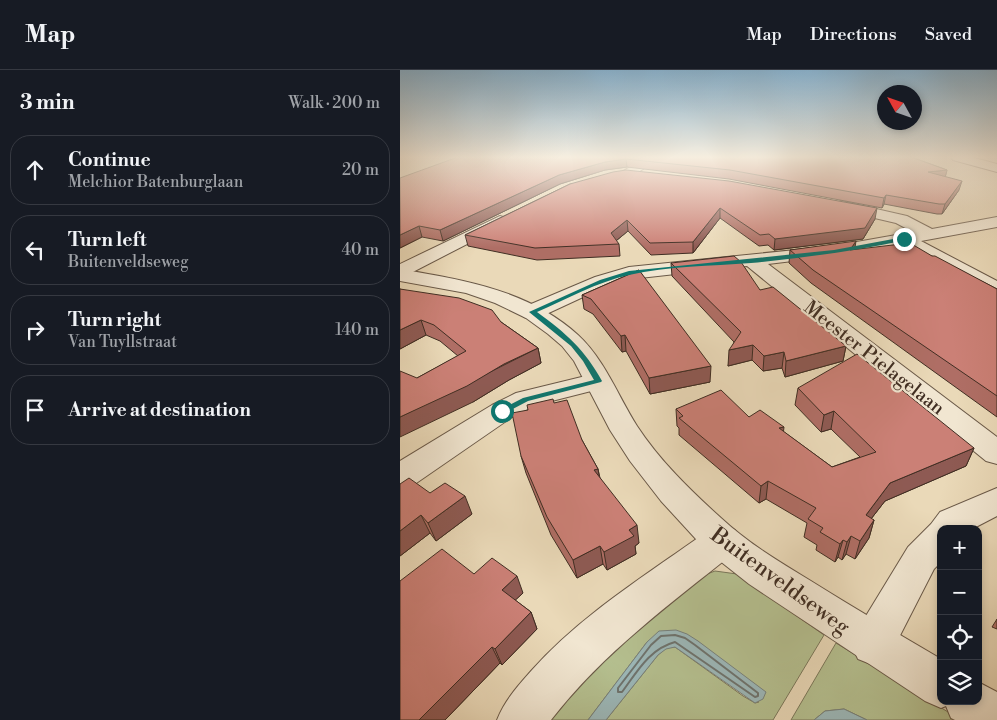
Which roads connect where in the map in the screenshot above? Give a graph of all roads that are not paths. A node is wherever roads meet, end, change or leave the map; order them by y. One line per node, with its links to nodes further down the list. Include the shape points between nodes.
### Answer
1 (831, 204): 4 (street, via 908,221)
2 (514, 214): 7 (street)
3 (997, 222): 4 (street)
4 (931, 235): 5 (street)
5 (904, 239): 6 (street); 8 (street)
6 (754, 261): 9 (street, via 629,273 602,281); 11 (street, Meester Pielagelaan)
7 (400, 273): 9 (street, Buitenveldseweg, via 480,291)
8 (997, 289)
9 (532, 312): 10 (street, Buitenveldseweg, via 573,344 587,360)
10 (598, 381): 12 (street, via 526,399); 16 (street, Buitenveldseweg, via 616,417 651,469)
11 (997, 453)
12 (400, 477)
13 (997, 501): 14 (street)
14 (950, 525)
15 (937, 540): 17 (street, via 921,558)
16 (722, 541): 17 (street, Buitenveldseweg); 21 (street, via 584,649)
17 (873, 644): 18 (street, Buitenveldseweg)
18 (937, 683)
19 (975, 705): 20 (street)
20 (997, 718)
21 (522, 720)

